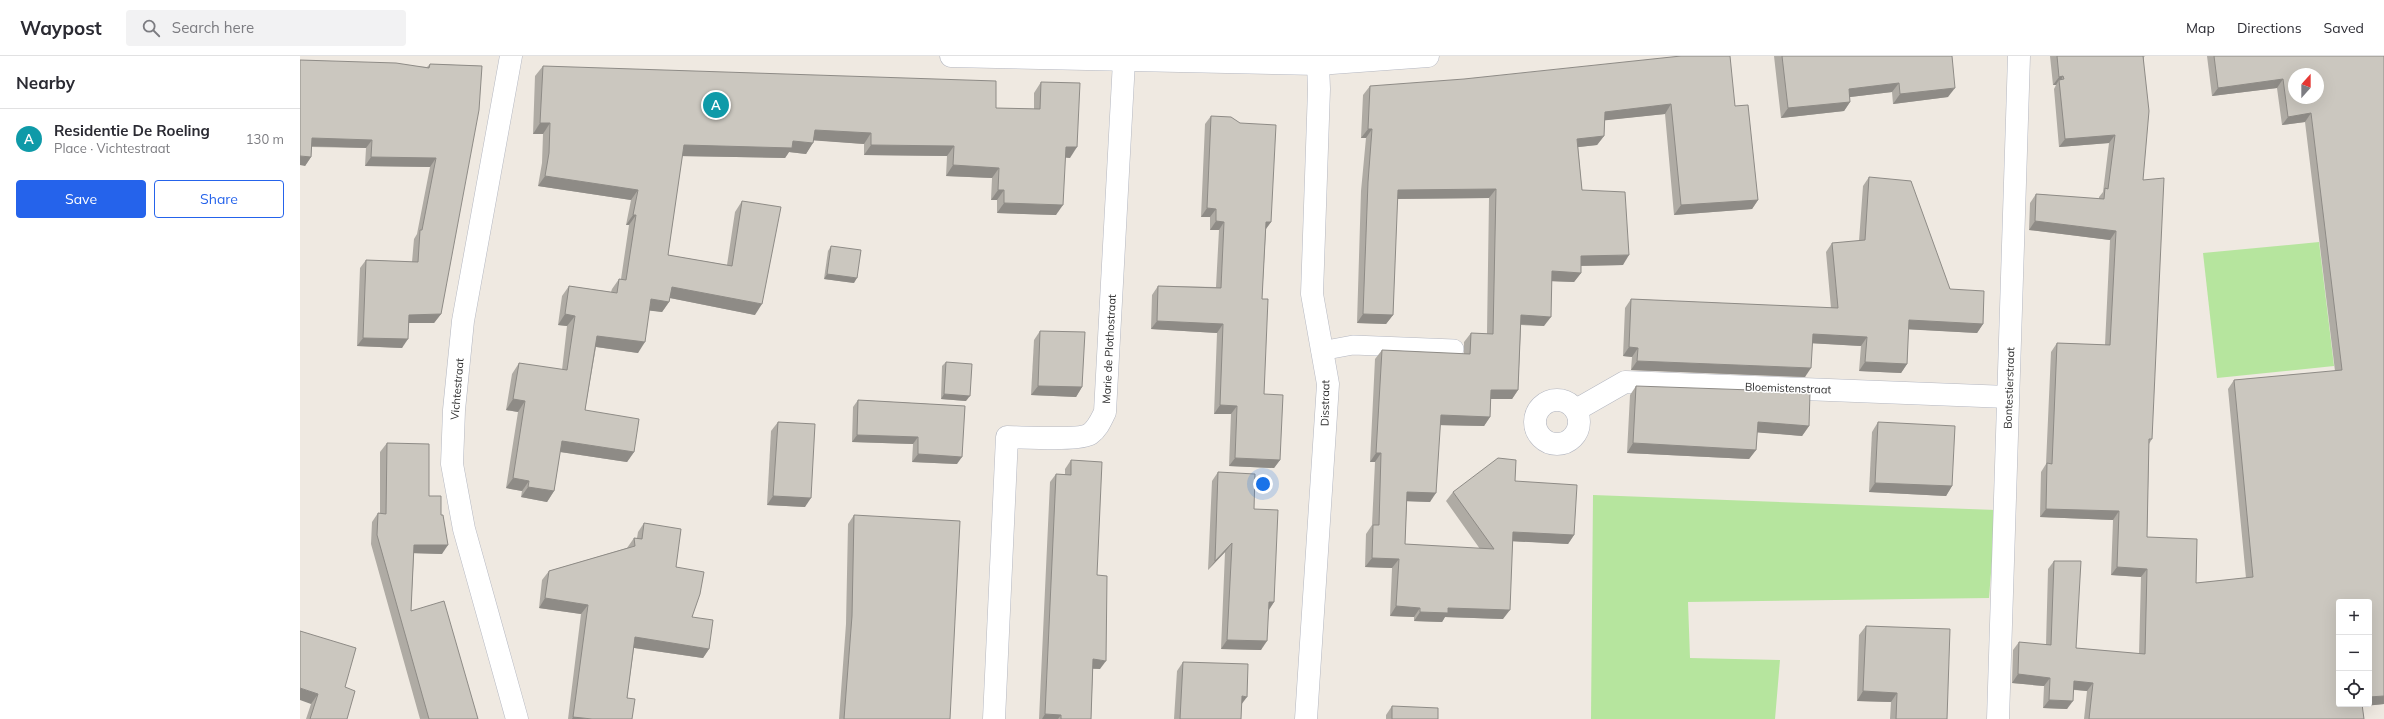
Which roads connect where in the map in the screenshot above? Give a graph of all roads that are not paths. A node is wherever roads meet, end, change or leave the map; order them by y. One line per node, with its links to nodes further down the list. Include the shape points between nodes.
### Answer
1 (511, 56): 11 (street, Vichtestraat, via 464,321 454,410 452,464 464,529)
2 (951, 56): 5 (street)
3 (1428, 56): 6 (street)
4 (2019, 56): 9 (street, Bontestierstraat)
5 (1124, 61): 6 (street); 12 (street, Marie de Plothostraat, via 1105,412 1099,426 1088,435 1007,437)
6 (1318, 64): 8 (street, Disstraat, via 1312,294)
7 (1454, 349): 8 (lane, via 1353,345)
8 (1321, 351): 13 (street, Disstraat, via 1328,384)
9 (2008, 397): 10 (street, Bloemistenstraat, via 1626,382); 14 (street, Bontestierstraat)
10 (1576, 410)
11 (517, 719)
12 (994, 719)
13 (1306, 719)
14 (1998, 719)

